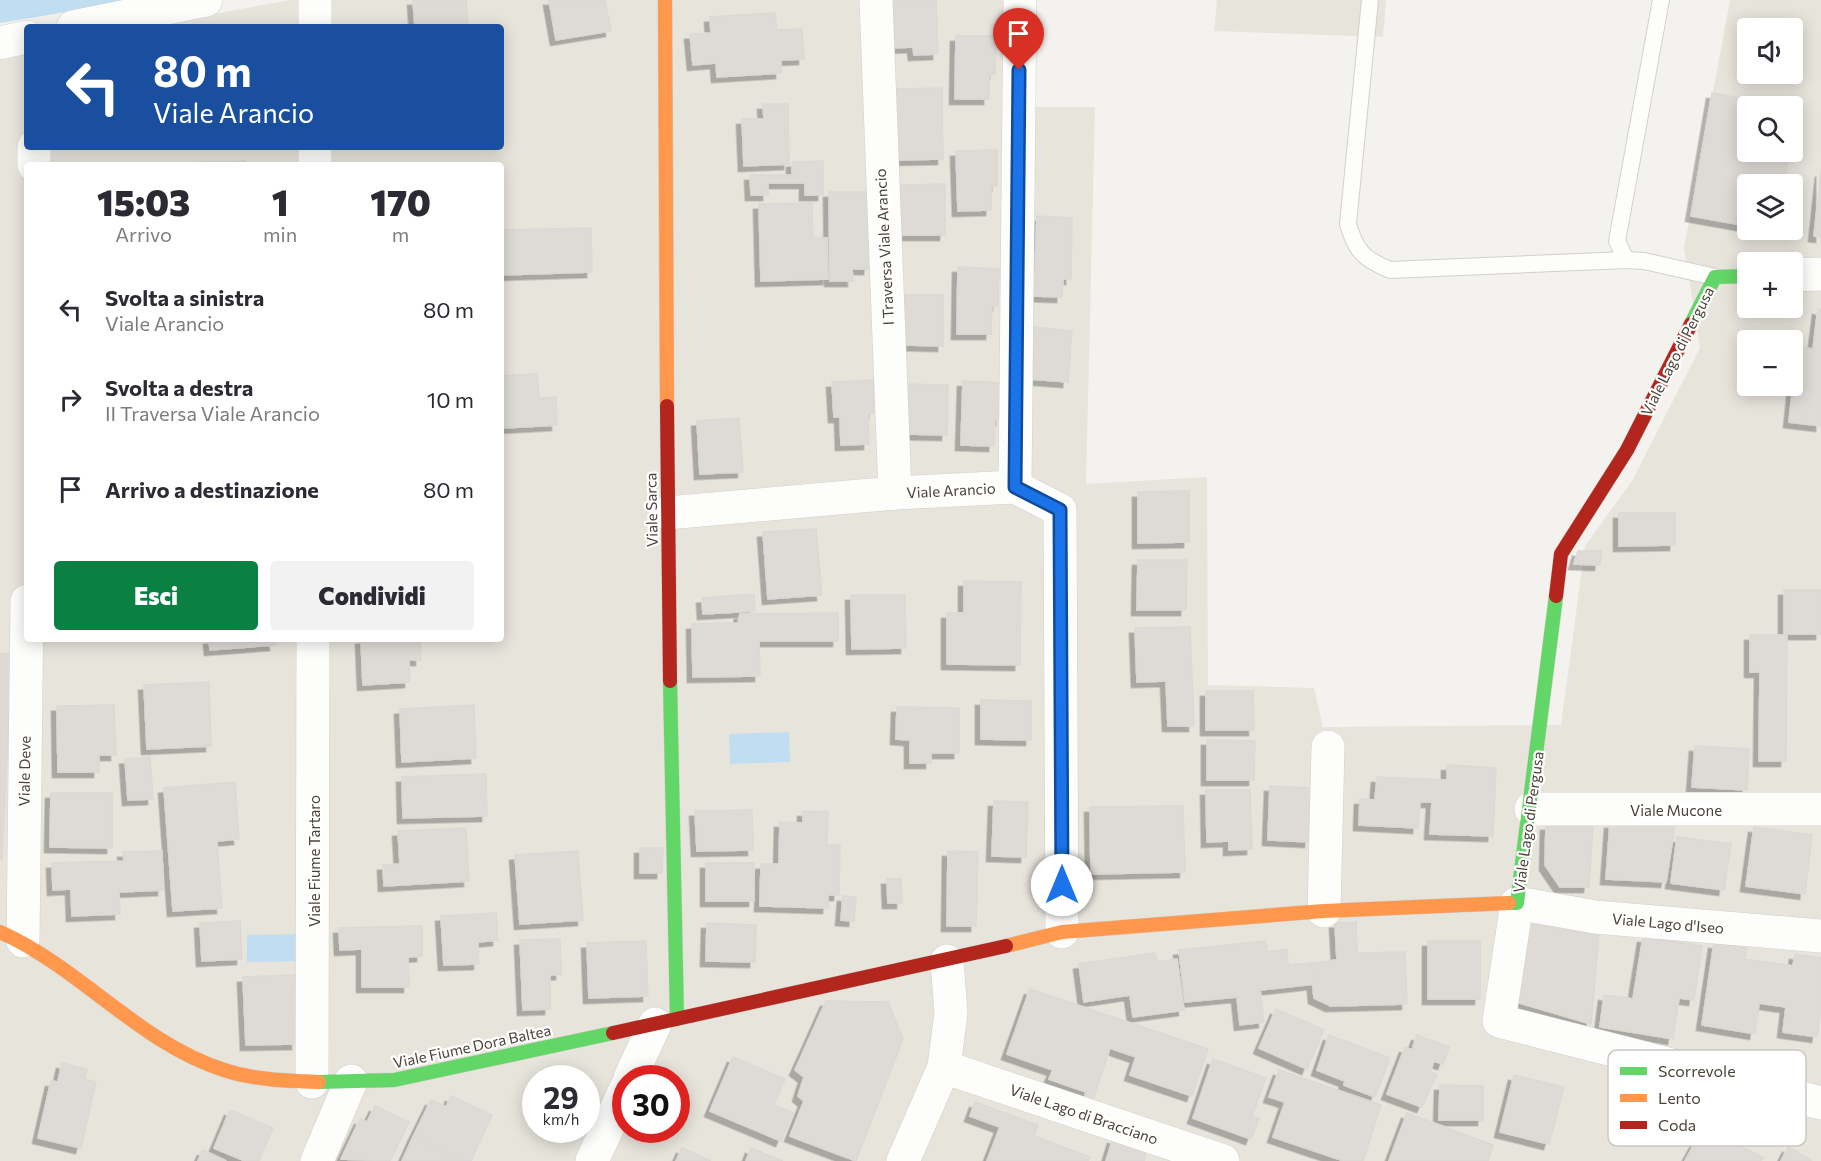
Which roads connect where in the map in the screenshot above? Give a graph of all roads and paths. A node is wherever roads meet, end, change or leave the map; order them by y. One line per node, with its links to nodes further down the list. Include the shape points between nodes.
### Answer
1 (206, 0): 8 (street)
2 (315, 0): 9 (street)
3 (665, 0): 19 (street, Viale Sarca)
4 (876, 0): 18 (street, I Traversa Viale Arancio)
5 (1020, 0): 17 (street)
6 (1370, 0): 12 (lane, via 1348,224 1353,243 1367,260 1390,270)
7 (1661, 0): 12 (lane, via 1617,242)
8 (89, 24)
9 (315, 24)
10 (24, 38): 11 (street)
11 (0, 43)
12 (1626, 260): 16 (lane)
13 (1821, 274): 14 (street)
14 (1803, 275)
15 (1737, 276): 16 (street, Viale Lago di Pergusa)
16 (1715, 277): 24 (street, Viale Lago di Pergusa, via 1627,450 1561,554)
17 (1015, 487): 18 (street, Viale Arancio); 27 (street, Viale Arancio, via 1060,510)
18 (896, 493): 19 (street, Viale Arancio)
19 (667, 513): 31 (street, Viale Sarca)
20 (25, 642): 28 (street, Viale Deve)
21 (314, 642): 36 (street, Viale Fiume Tartaro)
22 (1328, 747): 26 (street)
23 (1821, 809): 24 (street, Viale Mucone)
24 (1531, 810): 25 (street, Viale Lago di Pergusa)
25 (1517, 903): 26 (street, Viale Lago di Pergusa); 29 (street, Viale Lago d'Iseo, via 1595,916); 32 (street, via 1499,1021)
26 (1324, 910): 27 (street, Viale Lago di Pergusa)
27 (1062, 932): 30 (street, Viale Lago di Pergusa)
28 (12, 936): 36 (street, Viale Fiume Dora Baltea, via 128,1018 194,1057 237,1074)
29 (1821, 936)
30 (947, 961): 31 (street, Viale Fiume Dora Baltea); 34 (street, via 951,1013)
31 (666, 1021): 33 (street); 35 (street, Viale Fiume Dora Baltea, via 394,1080)
32 (1613, 1050)
33 (638, 1065)
34 (944, 1067): 42 (street); 43 (street, Viale Lago di Bracciano)
35 (351, 1081): 36 (street, Viale Fiume Dora Baltea); 40 (street)
36 (312, 1082)
37 (1806, 1099): 38 (street)
38 (1821, 1103)
39 (612, 1118): 41 (street)
40 (317, 1161)
41 (592, 1161)
42 (903, 1161)
43 (1223, 1161)

